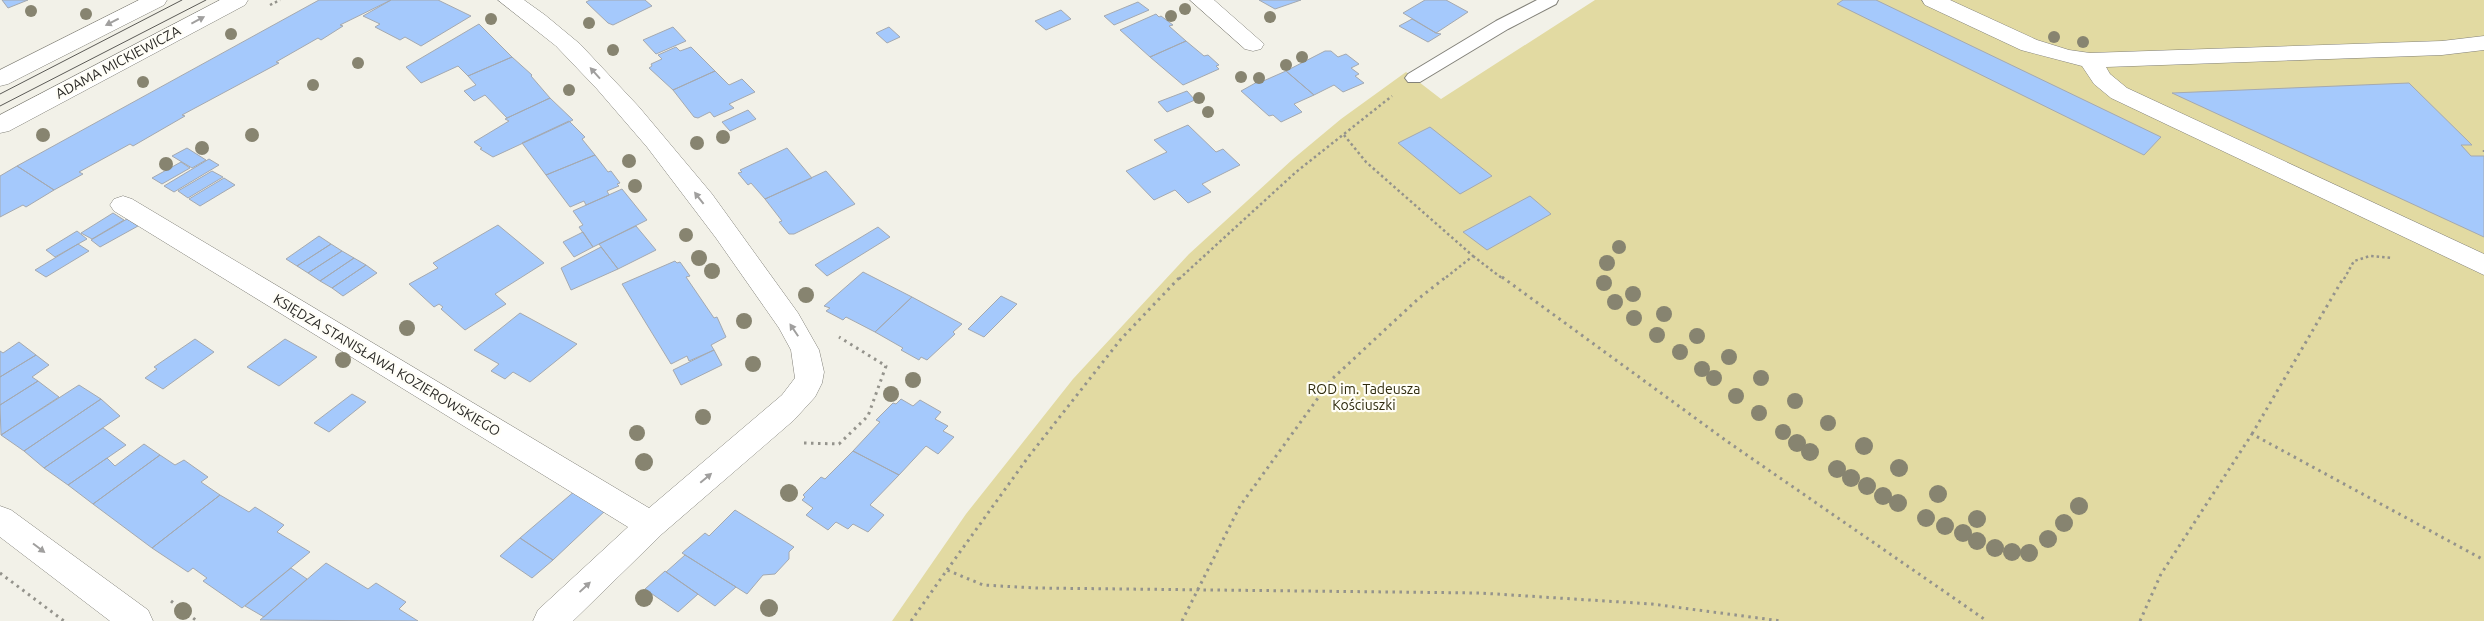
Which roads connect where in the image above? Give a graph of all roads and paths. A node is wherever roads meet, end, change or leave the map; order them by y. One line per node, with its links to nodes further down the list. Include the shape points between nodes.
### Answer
1 (156, 0): 11 (street, one-way to 11)
2 (237, 0): 12 (street, ADAMA MICKIEWICZA, one-way to 2)
3 (509, 0): 22 (street, one-way to 3, via 802,393 811,375 808,359 800,340 744,257 628,110 552,30)
4 (1201, 0): 8 (street)
5 (1550, 0): 10 (lane)
6 (1933, 0): 9 (street, via 2036,48)
7 (2484, 43): 9 (street, via 2442,48)
8 (1253, 44)
9 (2090, 60): 17 (street, via 2102,79 2119,93)
10 (1414, 78): 13 (path)
11 (0, 79)
12 (0, 125)
13 (1344, 135): 15 (path, via 1366,162); 24 (path, via 1296,172 1197,260 1121,339 1029,456)
14 (123, 205): 22 (street, KSIĘDZA STANISŁAWA KOZIEROWSKIEGO)
15 (1473, 256): 26 (path, via 1418,299 1331,380 1240,506); 33 (path, via 1844,525)
16 (2398, 259): 19 (path, via 2370,256 2354,261)
17 (2484, 265)
18 (834, 334): 20 (path, via 886,366 868,416 839,444)
19 (2252, 434): 23 (path); 34 (path, via 2161,574)
20 (794, 443)
21 (0, 519): 28 (street, one-way to 28)
22 (651, 525): 29 (street, one-way to 22)
23 (2484, 560)
24 (946, 570): 26 (path, via 983,585); 30 (path)
25 (0, 573): 27 (path)
26 (1197, 588): 31 (path); 32 (path, via 1480,593 1652,604)
27 (64, 621)
28 (136, 621)
29 (550, 621)
30 (911, 621)
31 (1182, 621)
32 (1781, 621)
33 (1987, 621)
34 (2140, 621)

